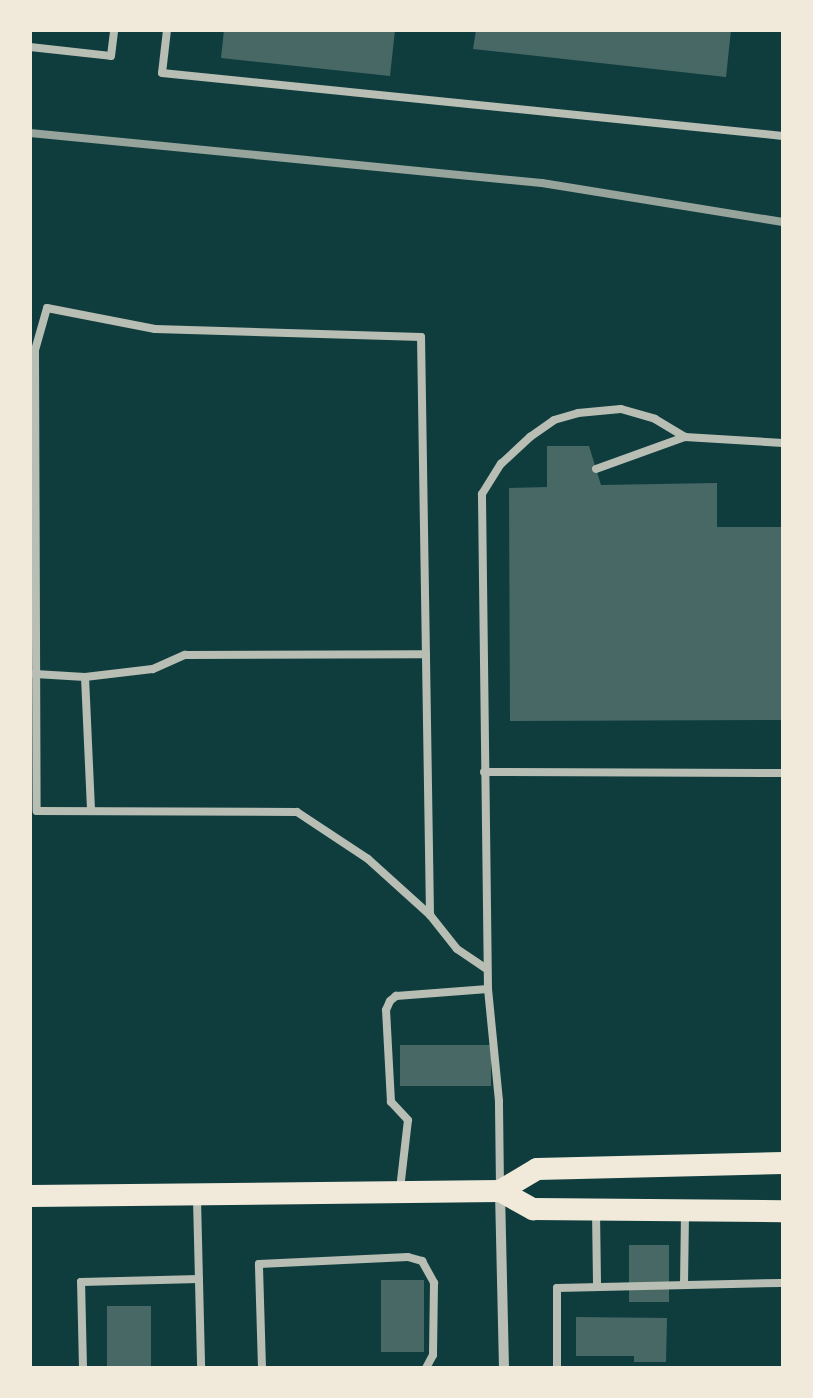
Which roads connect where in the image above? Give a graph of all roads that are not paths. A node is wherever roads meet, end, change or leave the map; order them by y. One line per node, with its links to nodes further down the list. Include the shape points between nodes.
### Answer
1 (114, 30): 3 (lane, via 111,56)
2 (167, 30): 4 (lane, via 162,73)
3 (30, 47)
4 (783, 136)
5 (684, 436): 6 (lane); 7 (lane); 11 (lane, via 621,409 554,420 501,464 482,494)
6 (783, 442)
7 (596, 469)
8 (426, 654): 9 (lane, via 422,337 155,330 48,308 35,350); 10 (lane, via 185,656 153,669); 14 (lane)
9 (35, 674): 10 (lane); 13 (lane, via 37,812)
10 (85, 678): 13 (lane)
11 (484, 772): 12 (lane); 15 (lane)
12 (783, 773)
13 (91, 809): 14 (lane, via 298,812 368,859)
14 (430, 915): 15 (lane, via 457,949)
15 (487, 969): 16 (lane)
16 (488, 989): 18 (lane); 19 (lane, via 396,996 386,1010 391,1102 408,1120)
17 (783, 1164): 18 (main road, via 536,1169)
18 (500, 1191): 19 (main road); 22 (main road, via 533,1209); 33 (street)
19 (400, 1192): 20 (main road)
20 (197, 1194): 21 (main road); 25 (lane)
21 (30, 1196)
22 (596, 1211): 23 (main road); 28 (lane)
23 (685, 1211): 24 (main road); 27 (lane)
24 (783, 1211)
25 (199, 1280): 29 (lane, via 80,1282); 30 (lane)
26 (782, 1283): 27 (lane)
27 (684, 1285): 28 (lane)
28 (596, 1287): 34 (lane, via 557,1288)
29 (83, 1368)
30 (202, 1368)
31 (262, 1368): 32 (lane, via 259,1264 408,1257 422,1261 434,1283 433,1356)
32 (426, 1368)
33 (504, 1368)
34 (558, 1368)

